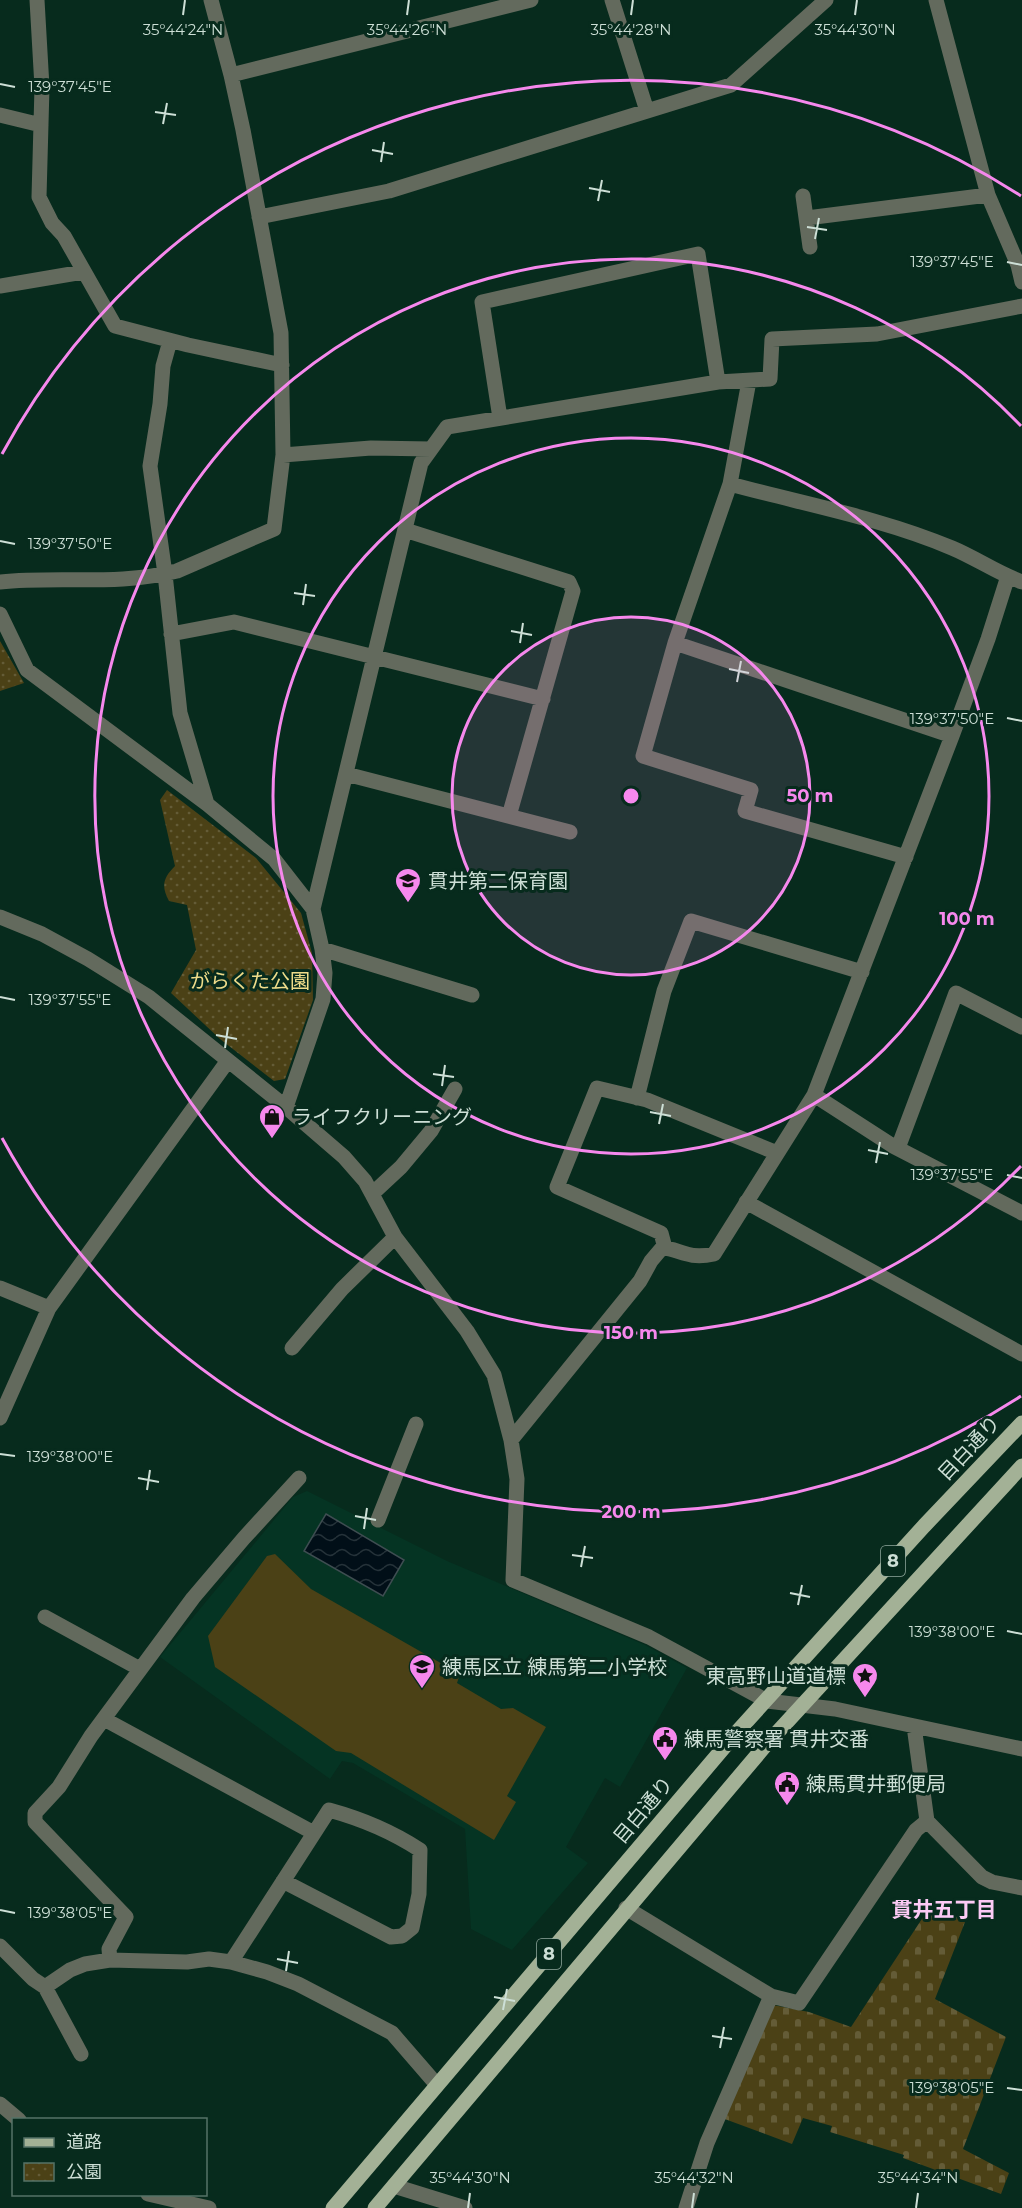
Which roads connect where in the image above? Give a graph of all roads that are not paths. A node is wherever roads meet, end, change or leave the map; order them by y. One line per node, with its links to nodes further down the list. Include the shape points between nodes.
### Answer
1 (37, 0): 10 (street)
2 (211, 0): 7 (street)
3 (531, 0): 7 (street)
4 (612, 0): 8 (street)
5 (826, 0): 8 (street, via 731,85)
6 (936, 0): 11 (street)
7 (231, 75): 13 (street)
8 (647, 111): 13 (street, via 389,191)
9 (0, 115): 10 (street)
10 (41, 125): 17 (street, via 39,197)
11 (988, 195): 14 (street); 16 (street)
12 (803, 196): 14 (street)
13 (259, 217): 22 (street, via 281,333)
14 (807, 218): 15 (street)
15 (810, 248)
16 (1020, 261): 18 (street)
17 (83, 272): 19 (street); 21 (street, via 115,326)
18 (1022, 282)
19 (0, 286)
20 (1022, 306): 23 (street, via 877,334 772,339 770,379)
21 (170, 341): 22 (street); 30 (street, via 150,466)
22 (282, 365): 27 (street)
23 (749, 381): 24 (street); 28 (street)
24 (718, 382): 25 (street); 25 (street, via 698,254 482,302)
25 (500, 418): 26 (street, via 447,427)
26 (431, 449): 27 (street, via 371,448); 29 (street, via 421,463)
27 (283, 455): 30 (street, via 274,529)
28 (730, 484): 31 (street, via 902,530 953,548); 35 (street)
29 (405, 530): 36 (street); 37 (street, via 568,582 573,591)
30 (165, 574): 32 (street, via 107,581); 34 (street)
31 (1015, 579): 38 (street)
32 (0, 582)
33 (0, 614): 40 (street, via 27,670)
34 (171, 634): 36 (street, via 234,622); 40 (street, via 180,713)
35 (675, 643): 38 (street); 43 (street, via 643,756 751,790 746,811)
36 (374, 658): 37 (street); 39 (street)
37 (543, 699): 41 (street)
38 (952, 736): 43 (street)
39 (346, 774): 41 (street); 44 (street)
40 (207, 804): 44 (street, via 274,859)
41 (509, 816): 42 (street)
42 (570, 832)
43 (906, 857): 47 (street)
44 (313, 909): 46 (street)
45 (0, 917): 50 (street, via 42,934 139,991)
46 (322, 948): 48 (street); 54 (street, via 323,999)
47 (862, 972): 52 (street); 53 (street, via 690,921 664,992)
48 (472, 995)
49 (1022, 1027): 55 (street, via 956,993)
50 (227, 1062): 54 (street); 63 (street)
51 (455, 1089): 57 (street, via 431,1131)
52 (814, 1095): 55 (street); 56 (street)
53 (637, 1098): 56 (street); 61 (street, via 597,1088 557,1187 661,1233)
54 (286, 1107): 57 (street, via 344,1156)
55 (898, 1148): 59 (street)
56 (777, 1153): 58 (street)
57 (372, 1194): 60 (street)
58 (746, 1202): 61 (street, via 714,1254 695,1255); 65 (street)
59 (1022, 1213)
60 (395, 1238): 64 (street, via 342,1289); 69 (street, via 467,1331 494,1375)
61 (665, 1248): 69 (street)
62 (0, 1288): 63 (street)
63 (49, 1308): 66 (street)
64 (292, 1348)
65 (1022, 1354)
66 (0, 1418)
67 (1022, 1423): 75 (main road, 目白通り / 8)
68 (416, 1424): 72 (street)
69 (512, 1440): 75 (street, via 517,1479 513,1580 649,1637)
70 (1022, 1466): 76 (main road, 8)
71 (299, 1478): 74 (street, via 194,1598)
72 (378, 1520)
73 (45, 1617): 74 (street)
74 (140, 1669): 77 (street)
75 (767, 1701): 76 (street); 91 (main road, 目白通り / 8)
76 (802, 1706): 78 (street); 84 (main road, 8)
77 (104, 1719): 81 (street); 86 (street, via 59,1788 35,1814 35,1822 126,1917 110,1948)
78 (914, 1726): 79 (street); 80 (street)
79 (1022, 1749)
80 (927, 1821): 83 (street, via 982,1876); 89 (street, via 916,1830 799,2003)
81 (314, 1833): 82 (street); 82 (street, via 329,1810 364,1820 420,1850 419,1894 412,1928 402,1936 391,1937)
82 (283, 1881): 87 (street)
83 (1022, 1888)
84 (626, 1908): 89 (street); 94 (main road, 8)
85 (0, 1946): 88 (street)
86 (110, 1960): 87 (street); 88 (street, via 70,1970)
87 (231, 1962): 91 (street, via 298,1984 392,2033)
88 (45, 1987): 90 (street)
89 (771, 1996): 100 (street, via 707,2143)
90 (81, 2054)
91 (437, 2085): 97 (main road, 目白通り / 8)
92 (0, 2104): 93 (street)
93 (17, 2118)
94 (394, 2186): 98 (main road, 8); 99 (street)
95 (157, 2196): 96 (street)
96 (209, 2208)
97 (333, 2208)
98 (375, 2208)
99 (465, 2208)
100 (686, 2208)

